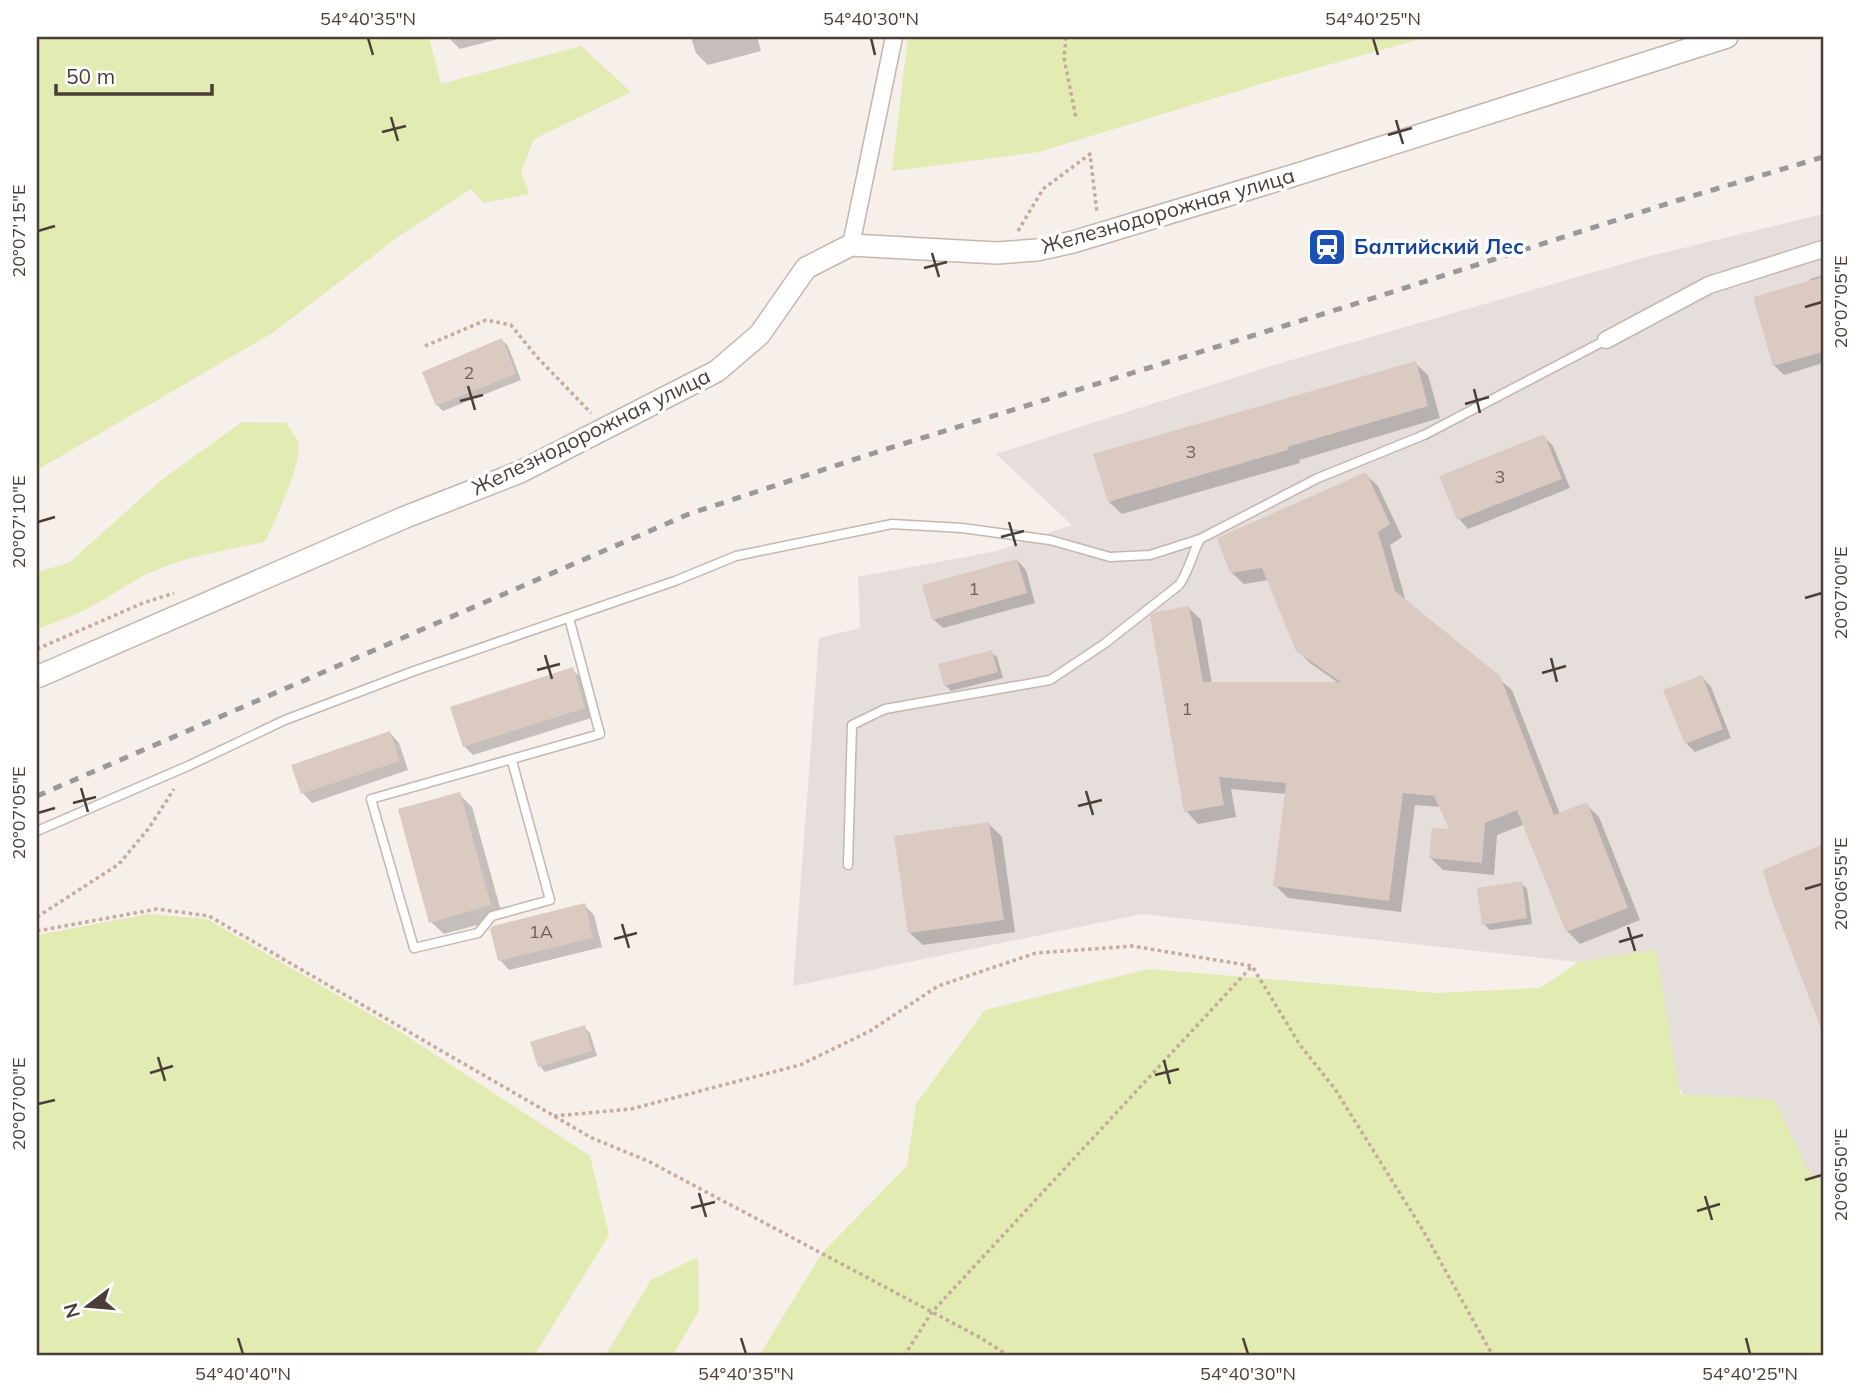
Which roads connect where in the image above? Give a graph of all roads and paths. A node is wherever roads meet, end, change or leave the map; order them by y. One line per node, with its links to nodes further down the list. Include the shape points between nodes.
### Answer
1 (894, 37): 6 (street)
2 (1066, 37): 4 (path, via 1065,58)
3 (1727, 37): 5 (street, Железнодорожная улица)
4 (1076, 118)
5 (1100, 234): 8 (street, Железнодорожная улица, via 1037,250); 8 (path, via 1090,154 1043,189 1016,233)
6 (851, 245): 8 (street, Железнодорожная улица); 16 (street, Железнодорожная улица, via 806,268 760,334 717,370 520,472)
7 (1823, 249): 9 (street, via 1709,285)
8 (997, 253)
9 (1606, 340): 12 (lane, via 1424,435 1318,478)
10 (425, 346): 11 (path, Железнодорожная улица, via 486,320 511,325)
11 (591, 412)
12 (1200, 539): 14 (lane, via 1150,555 1110,557 1050,540 892,524 736,556); 20 (lane, via 1179,585 1050,680 885,709 852,725)
13 (180, 591): 15 (path)
14 (569, 618): 17 (lane, via 600,734); 18 (lane, via 285,720)
15 (37, 649)
16 (37, 677)
17 (512, 761): 17 (lane, via 371,799 414,948 478,933 492,916 550,900)
18 (188, 766): 19 (lane); 21 (path, via 149,828 118,864)
19 (37, 831)
20 (848, 865)
21 (37, 917)
22 (37, 931): 24 (path, via 157,909 209,916)
23 (1252, 966): 24 (path, via 1132,946 1036,953 938,986 870,1031 800,1065 631,1109); 25 (path); 28 (path, via 1394,1184)
24 (554, 1116): 25 (path)
25 (932, 1312): 26 (path); 27 (path)
26 (904, 1356)
27 (1009, 1356)
28 (1493, 1356)

